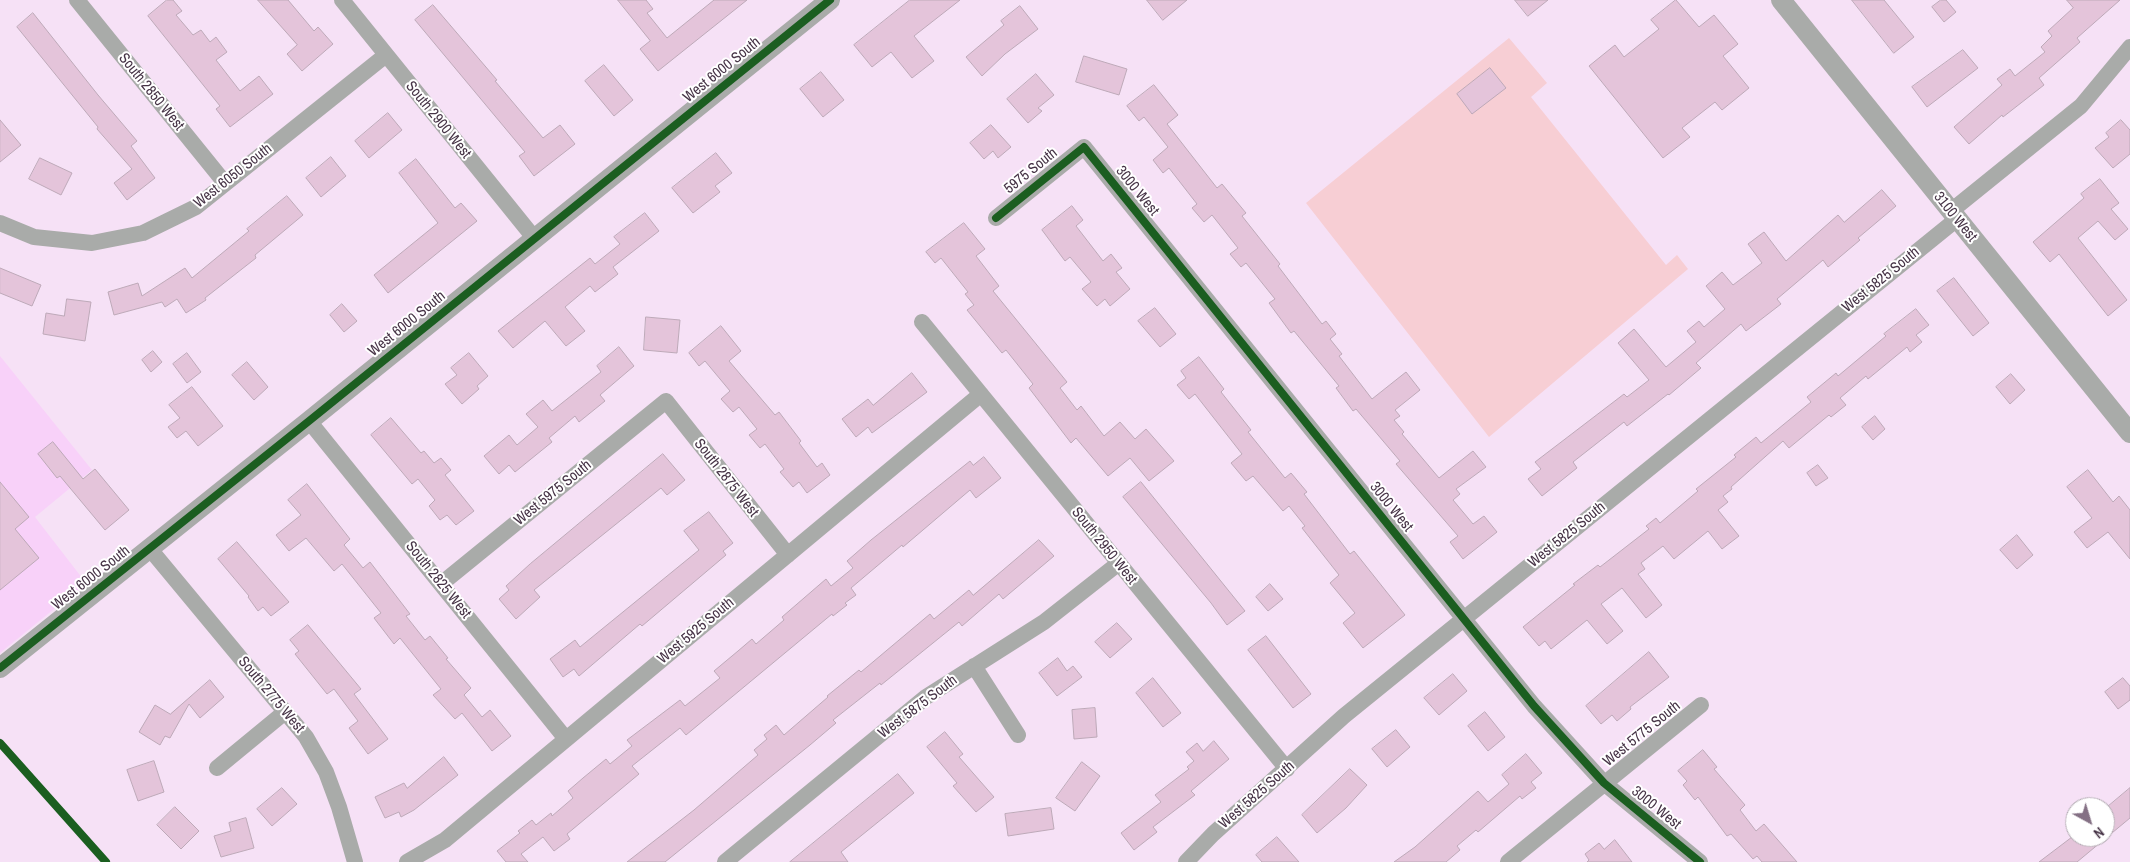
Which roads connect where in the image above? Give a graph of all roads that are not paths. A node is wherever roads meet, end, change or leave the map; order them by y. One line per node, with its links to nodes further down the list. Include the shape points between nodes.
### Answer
1 (77, 0): 8 (street, South 2850 West)
2 (342, 0): 6 (street, South 2900 West)
3 (1781, 0): 9 (street, 3100 West)
4 (823, 2): 12 (street, West 6000 South)
5 (2130, 47): 9 (street, West 5825 South, via 2081,106)
6 (386, 55): 8 (street, West 6050 South); 12 (street, South 2900 West)
7 (1084, 147): 10 (street, 5975 South); 22 (street, 3000 West)
8 (225, 184): 11 (street, West 6050 South, via 196,207 143,233 92,243 34,237)
9 (1954, 215): 17 (street, 3100 West); 22 (street, West 5825 South)
10 (996, 218)
11 (0, 223)
12 (534, 239): 16 (street, West 6000 South)
13 (922, 322): 14 (street, South 2950 West)
14 (980, 394): 19 (street, West 5925 South); 20 (street, South 2950 West)
15 (666, 401): 19 (street, South 2875 West); 21 (street, West 5975 South)
16 (310, 421): 18 (street, West 6000 South); 21 (street, South 2825 West)
17 (2130, 433)
18 (150, 549): 24 (street, West 6000 South); 26 (street, South 2775 West)
19 (788, 555): 28 (street, West 5925 South)
20 (1119, 563): 23 (street, West 5875 South, via 1044,622); 30 (street, South 2950 West)
21 (441, 584): 28 (street, South 2825 West)
22 (1463, 618): 30 (street, West 5825 South, via 1344,716); 31 (street, 3000 West, via 1534,706)
23 (974, 666): 27 (street); 34 (street, West 5875 South, via 926,697)
24 (0, 668)
25 (1700, 705): 31 (street, West 5775 South)
26 (285, 712): 29 (street); 32 (street, South 2775 West, via 306,737 326,772)
27 (1018, 735)
28 (566, 739): 33 (street, West 5925 South, via 445,840)
29 (217, 768)
30 (1287, 769): 35 (street, West 5825 South)
31 (1604, 783): 36 (street, West 5775 South); 37 (street, 3000 West)
32 (355, 862)
33 (407, 862)
34 (725, 862)
35 (1186, 862)
36 (1508, 862)
37 (1700, 862)

